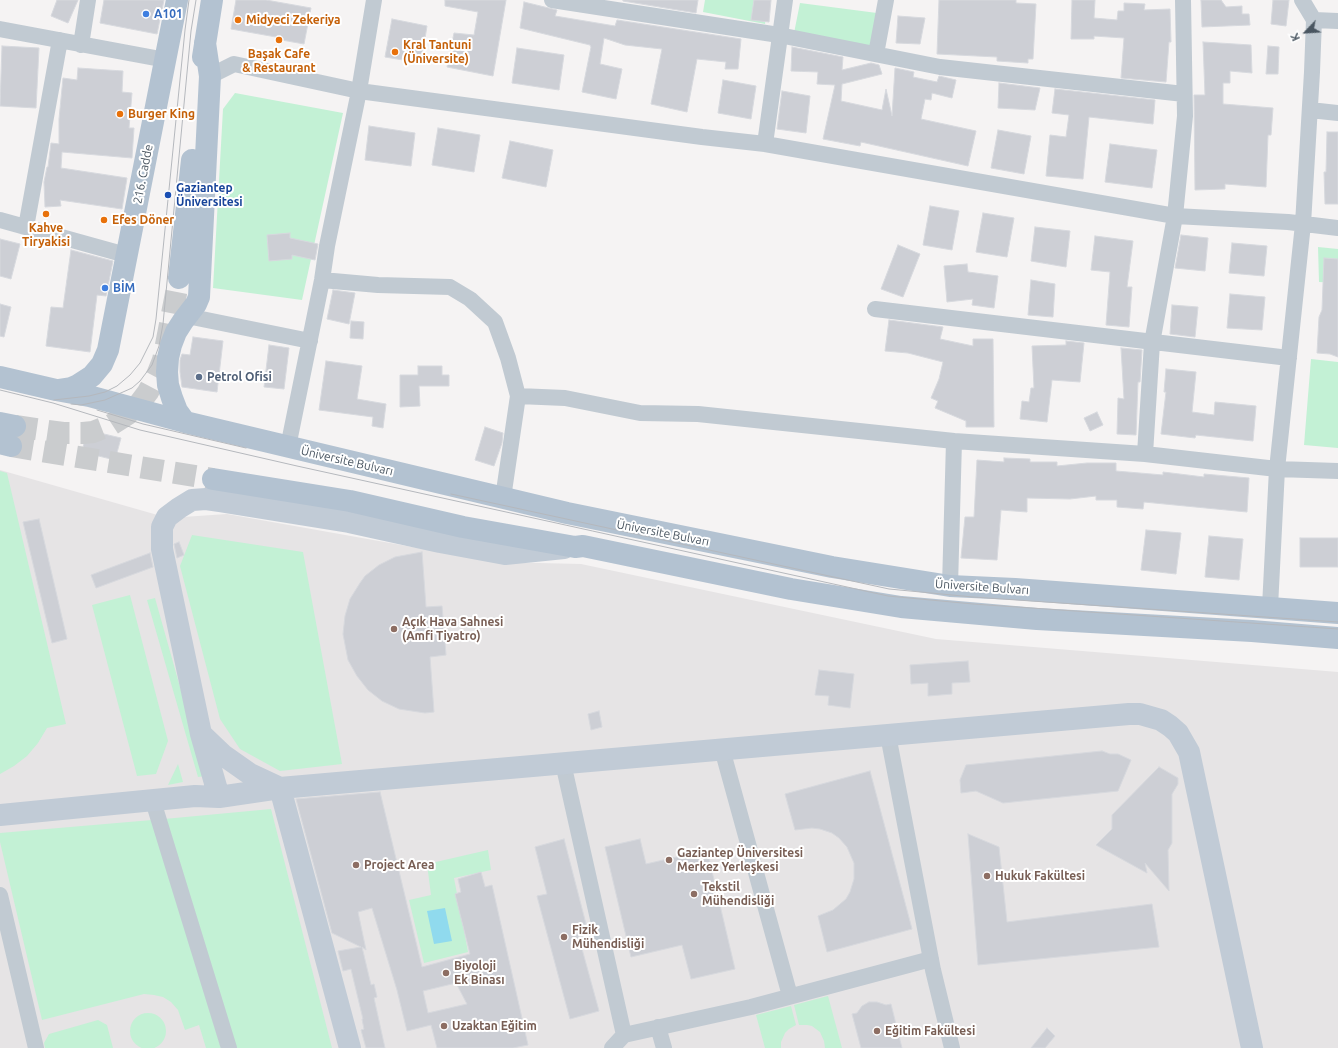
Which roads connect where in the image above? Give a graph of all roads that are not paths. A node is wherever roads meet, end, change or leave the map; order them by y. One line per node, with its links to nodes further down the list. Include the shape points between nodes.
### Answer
1 (88, 0): 16 (street)
2 (177, 0): 18 (main road, 216. Cadde)
3 (212, 0): 15 (main road)
4 (374, 0): 20 (street)
5 (552, 0): 13 (street)
6 (785, 0): 13 (street)
7 (886, 0): 17 (street)
8 (1182, 0): 21 (street)
9 (1302, 0): 10 (street)
10 (1314, 20): 11 (street); 22 (street)
11 (1338, 21)
12 (0, 29): 14 (street)
13 (780, 35): 17 (street); 24 (street)
14 (60, 40): 16 (street); 28 (street)
15 (205, 43): 19 (main road); 31 (main road)
16 (81, 45): 18 (street)
17 (876, 54): 21 (street, via 940,67)
18 (166, 60): 30 (main road, 216. Cadde)
19 (210, 76): 20 (street, via 234,64); 34 (main road, via 200,289 196,304)
20 (358, 91): 24 (street); 32 (street)
21 (1184, 94): 25 (street, via 1185,116)
22 (1310, 110): 23 (street); 27 (street)
23 (1338, 113)
24 (765, 144): 25 (street)
25 (1175, 216): 27 (street); 36 (street)
26 (0, 220): 28 (street)
27 (1304, 224): 29 (street); 37 (street)
28 (26, 227): 30 (street)
29 (1338, 228)
30 (126, 255): 39 (main road, 216. Cadde, via 108,350 102,364 92,376 78,385)
31 (179, 278)
32 (322, 280): 35 (street); 40 (street, via 450,288 470,299 495,322)
33 (875, 308): 36 (street)
34 (187, 316): 35 (street); 41 (main road, via 171,345 167,372 172,398)
35 (310, 341): 43 (street)
36 (1152, 343): 37 (street); 44 (street)
37 (1289, 358): 45 (street)
38 (0, 377): 39 (main road, Üniversite Bulvarı)
39 (56, 390): 41 (main road, Üniversite Bulvarı, via 90,396)
40 (518, 396): 42 (street, via 565,398 640,413 698,414); 48 (street)
41 (185, 422): 43 (main road, Üniversite Bulvarı)
42 (954, 441): 44 (street); 50 (street)
43 (288, 447): 48 (main road, Üniversite Bulvarı)
44 (1145, 454): 45 (street)
45 (1277, 469): 46 (street); 51 (street)
46 (1338, 471)
47 (213, 479): 49 (main road, via 350,501 462,527)
48 (503, 498): 50 (main road, Üniversite Bulvarı, via 832,567)
49 (575, 547): 53 (main road, via 583,546 791,589 901,607 1037,619); 54 (street, via 505,554 220,500 192,500 167,517 162,527 162,549)
50 (950, 586): 51 (main road, Üniversite Bulvarı)
51 (1270, 607): 52 (main road, Üniversite Bulvarı)
52 (1338, 612)
53 (1338, 638)
54 (201, 734): 58 (street, via 250,774); 59 (street)
55 (888, 735): 56 (street); 63 (street); 73 (street, via 1129,714 1151,716 1170,726 1184,742 1190,757)
56 (722, 749): 57 (street); 64 (street)
57 (563, 763): 58 (street); 66 (street)
58 (280, 788): 59 (street); 69 (street)
59 (219, 796): 60 (street)
60 (153, 801): 61 (street); 68 (street)
61 (0, 815)
62 (0, 895): 67 (street)
63 (932, 959): 64 (street); 72 (street)
64 (790, 996): 65 (street)
65 (658, 1028): 66 (street); 71 (street)
66 (624, 1035): 70 (street)
67 (36, 1048)
68 (229, 1048)
69 (350, 1048)
70 (612, 1048)
71 (664, 1048)
72 (952, 1048)
73 (1252, 1048)

